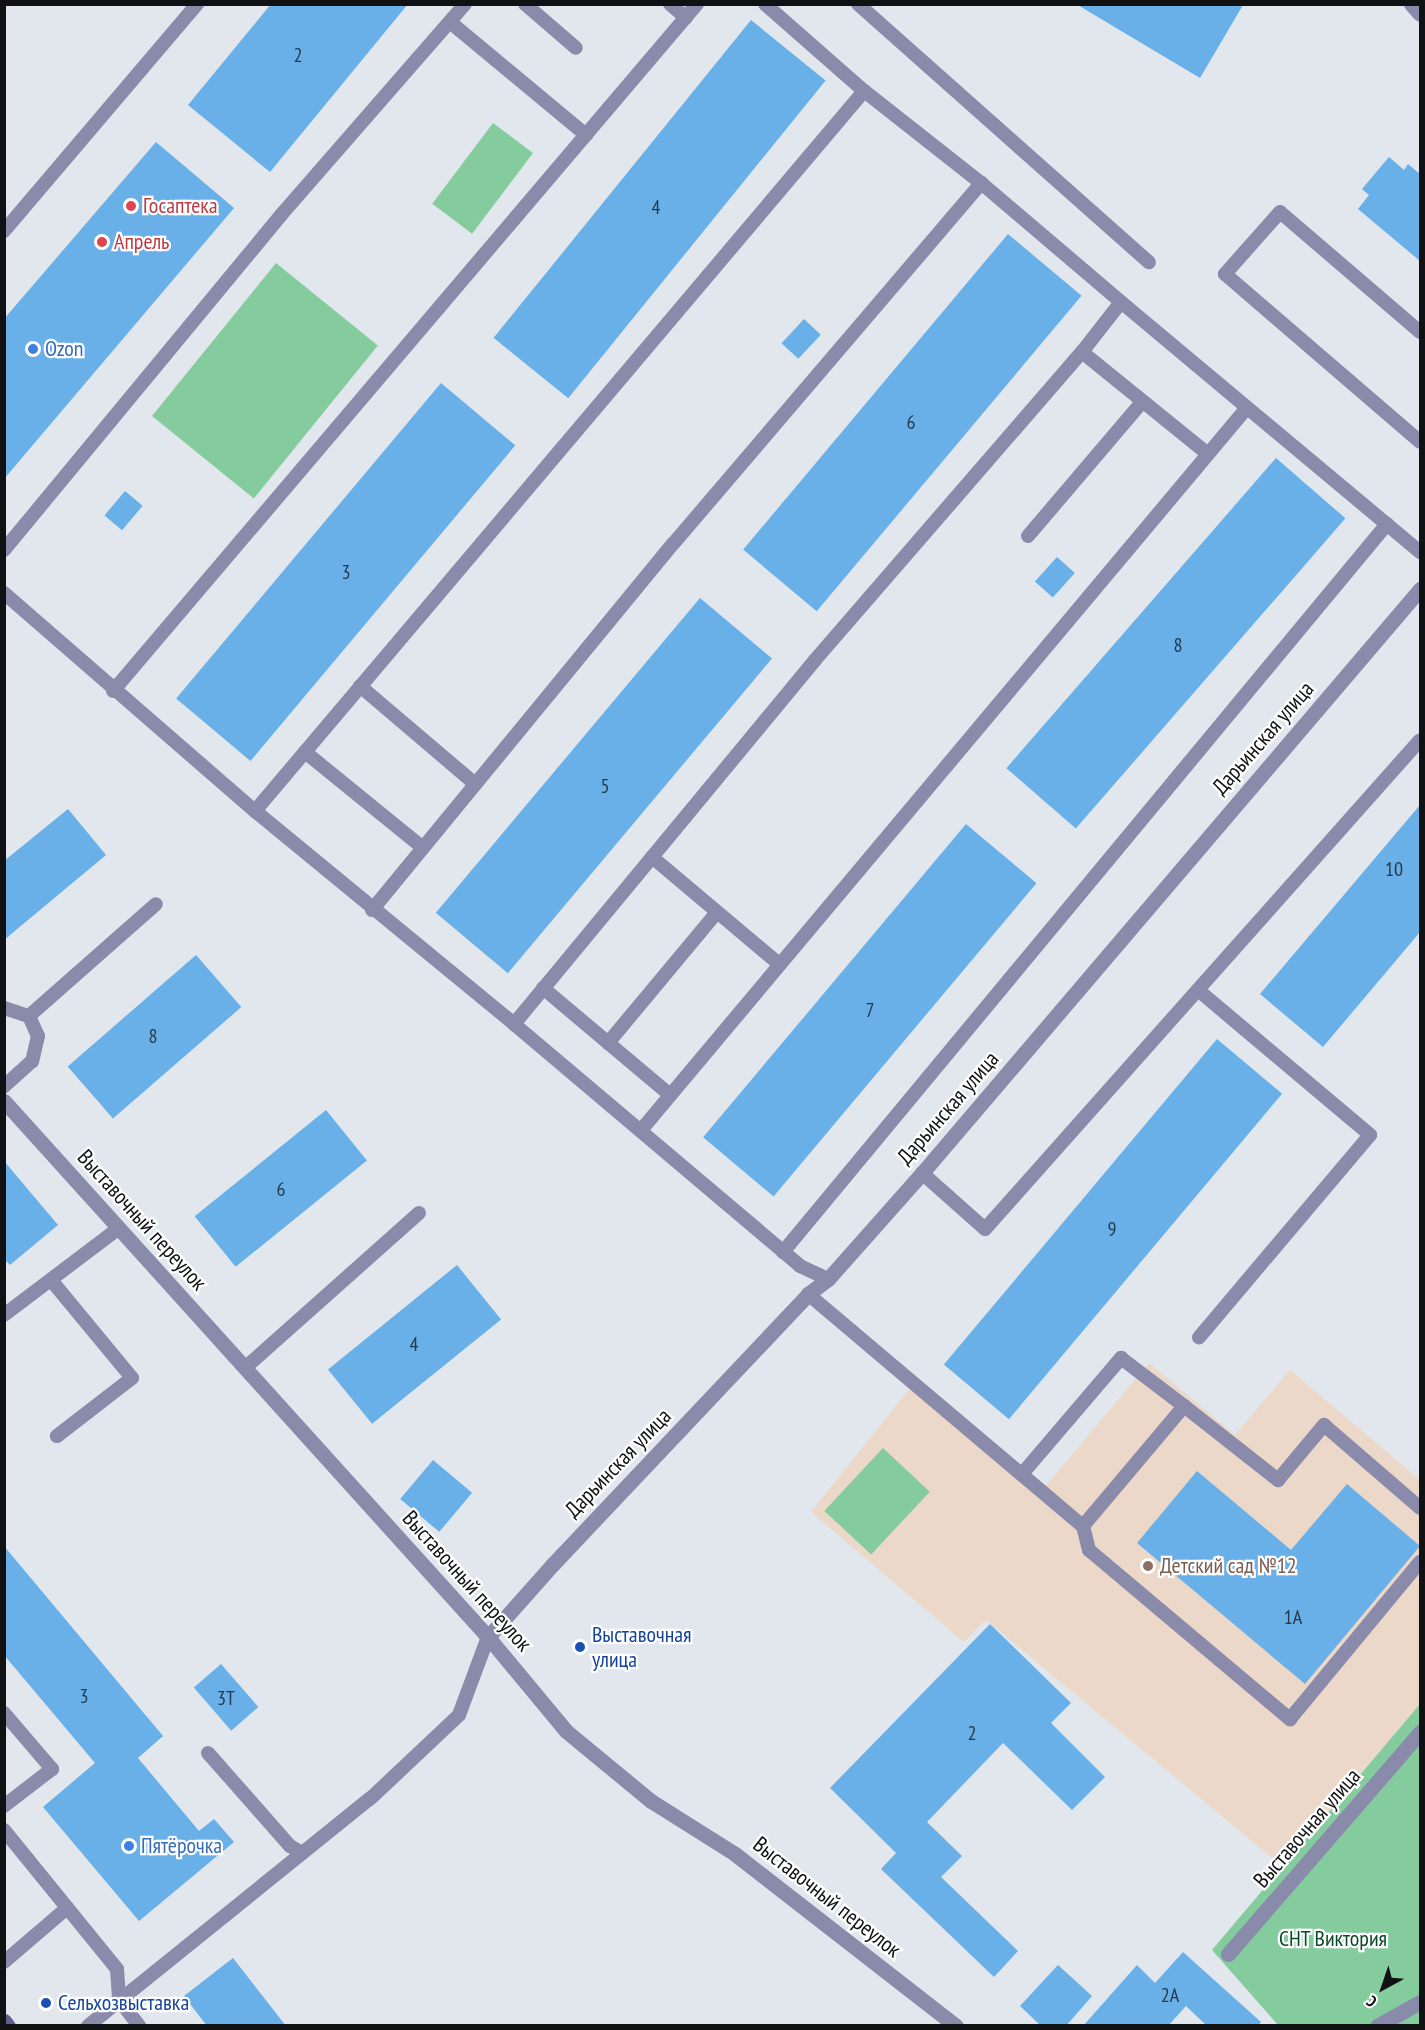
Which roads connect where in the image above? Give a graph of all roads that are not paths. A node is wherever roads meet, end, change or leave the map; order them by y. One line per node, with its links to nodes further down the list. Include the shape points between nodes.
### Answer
1 (196, 4): 16 (lane)
2 (465, 4): 11 (lane)
3 (525, 4): 12 (lane)
4 (669, 4): 10 (lane)
5 (698, 4): 10 (lane)
6 (765, 4): 13 (lane)
7 (858, 4): 17 (lane)
8 (1411, 4): 9 (street)
9 (1420, 14)
10 (686, 18): 14 (lane)
11 (450, 22): 14 (lane); 27 (lane, via 281,215)
12 (576, 48)
13 (864, 91): 15 (lane); 31 (lane)
14 (586, 135): 32 (lane)
15 (981, 183): 18 (lane); 35 (lane, via 673,544)
16 (4, 231)
17 (1149, 262)
18 (1121, 302): 20 (lane); 22 (lane)
19 (1420, 332): 23 (lane, via 1280,212 1226,274)
20 (1082, 352): 21 (lane); 38 (lane, via 815,660)
21 (1143, 401): 24 (lane); 26 (lane)
22 (1246, 409): 24 (lane); 25 (lane)
23 (1420, 442)
24 (1208, 454): 42 (lane)
25 (1387, 524): 28 (lane); 56 (lane)
26 (1028, 536)
27 (4, 550)
28 (1420, 552)
29 (1420, 589): 53 (street, Дарьинская улица)
30 (4, 593): 32 (lane)
31 (360, 686): 34 (lane); 35 (lane)
32 (113, 691): 36 (lane)
33 (1420, 740): 44 (lane)
34 (305, 752): 36 (lane); 37 (lane)
35 (475, 784): 37 (lane)
36 (255, 812): 40 (lane)
37 (423, 848): 40 (lane)
38 (652, 857): 41 (lane); 43 (lane)
39 (156, 904): 46 (lane)
40 (372, 910): 47 (lane)
41 (717, 912): 42 (lane); 48 (lane)
42 (779, 964): 50 (lane)
43 (543, 988): 47 (lane); 48 (lane)
44 (1198, 990): 53 (lane, via 985,1229); 61 (lane, via 1370,1135)
45 (4, 1008): 46 (lane)
46 (29, 1016): 49 (lane, via 38,1036 32,1061)
47 (514, 1024): 52 (lane)
48 (608, 1043): 50 (lane)
49 (4, 1086)
50 (670, 1095): 52 (lane)
51 (4, 1101): 55 (street, Выставочный переулок)
52 (642, 1129): 56 (lane)
53 (922, 1173): 57 (street, Дарьинская улица)
54 (419, 1214): 62 (lane)
55 (119, 1228): 58 (lane); 62 (street, Выставочный переулок)
56 (783, 1252): 57 (lane, via 800,1266)
57 (828, 1279): 59 (street, Дарьинская улица)
58 (51, 1280): 60 (lane); 64 (lane, via 132,1378)
59 (808, 1294): 65 (lane); 69 (street, Дарьинская улица)
60 (4, 1315)
61 (1199, 1336)
62 (245, 1368): 69 (street, Выставочный переулок)
63 (1184, 1407): 65 (lane, via 1121,1358); 66 (lane, via 1278,1480 1324,1425); 67 (lane)
64 (57, 1436)
65 (1022, 1474): 67 (lane)
66 (1420, 1508)
67 (1083, 1526): 68 (lane, via 1089,1550 1290,1719)
68 (1420, 1562)
69 (488, 1637): 75 (lane, via 459,1715 371,1798); 85 (street, Выставочный переулок, via 575,1738 651,1801 735,1854)
70 (4, 1713): 73 (lane, via 52,1768)
71 (1420, 1732): 77 (street, Выставочная улица)
72 (208, 1753): 75 (lane, via 290,1846)
73 (4, 1806)
74 (4, 1830): 76 (lane)
75 (302, 1853): 79 (lane)
76 (68, 1908): 78 (lane); 79 (lane, via 117,1969)
77 (1228, 1954)
78 (4, 1962)
79 (119, 2000): 83 (lane); 84 (lane)
80 (1420, 2002): 86 (street)
81 (4, 2021): 82 (street)
82 (8, 2025)
83 (88, 2025)
84 (139, 2025)
85 (956, 2025)
86 (1377, 2025)

